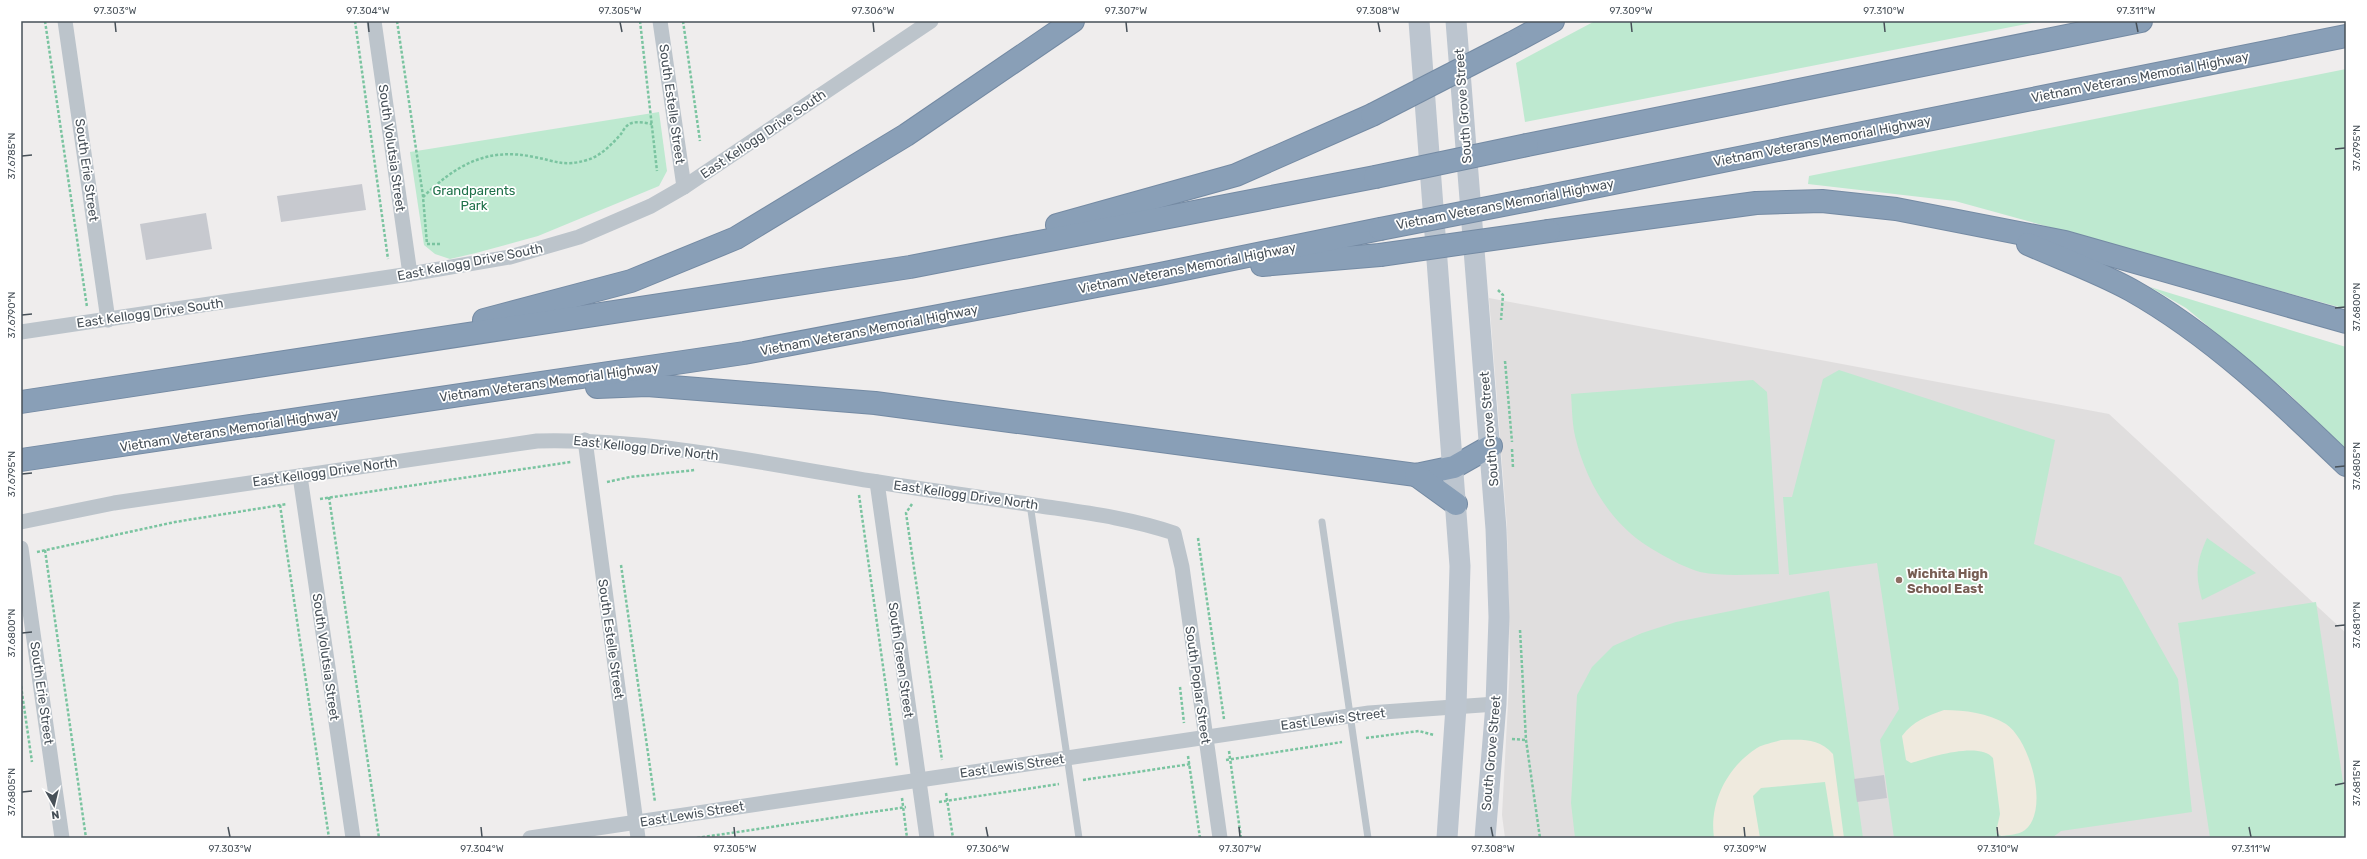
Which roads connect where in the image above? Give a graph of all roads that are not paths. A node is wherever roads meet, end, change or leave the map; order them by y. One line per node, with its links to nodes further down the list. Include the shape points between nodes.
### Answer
1 (65, 21): 16 (street, South Erie Street)
2 (374, 21): 14 (street, South Volutsia Street)
3 (660, 21): 11 (street, South Estelle Street)
4 (931, 21): 11 (street, East Kellogg Drive South)
5 (1073, 21): 19 (highway, via 906,135 736,238 631,281)
6 (1419, 21): 27 (street)
7 (1456, 21): 23 (street, South Grove Street)
8 (1553, 21): 13 (highway, bridge, via 1372,115 1236,175)
9 (2142, 21): 13 (highway, bridge, via 1375,177)
10 (2337, 38): 15 (highway, Vietnam Veterans Memorial Highway, bridge)
11 (684, 187): 14 (street, East Kellogg Drive South, via 618,220 543,249)
12 (1996, 230): 15 (highway, bridge, via 1896,209 1822,201 1756,203 1380,255); 17 (highway, via 2065,242); 26 (highway, via 2130,290 2202,337 2282,403)
13 (910, 267): 19 (highway)
14 (410, 274): 16 (street, East Kellogg Drive South)
15 (1160, 274): 20 (highway, Vietnam Veterans Memorial Highway, via 752,352)
16 (108, 320): 18 (street, East Kellogg Drive South)
17 (2346, 322)
18 (21, 332)
19 (401, 344): 21 (highway)
20 (484, 391): 24 (highway, Vietnam Veterans Memorial Highway); 29 (highway, via 647,385 876,403)
21 (21, 402)
22 (585, 440): 30 (street, East Kellogg Drive North, via 537,441); 31 (street, East Kellogg Drive North, via 745,458); 44 (street, South Estelle Street)
23 (1491, 446): 27 (highway); 38 (street, South Grove Street, via 1499,617)
24 (89, 451): 25 (highway, Vietnam Veterans Memorial Highway); 28 (highway)
25 (21, 460)
26 (2346, 465)
27 (1454, 467): 29 (highway); 33 (street)
28 (21, 468)
29 (1416, 475): 33 (highway)
30 (300, 476): 34 (street, East Kellogg Drive North, via 114,503); 46 (street, South Volutsia Street)
31 (878, 489): 32 (street, East Kellogg Drive North); 43 (street, South Green Street)
32 (1030, 504): 36 (street, East Kellogg Drive North, via 1124,518); 42 (lane)
33 (1456, 504): 39 (street, via 1460,573)
34 (21, 522)
35 (1322, 522): 40 (lane)
36 (1174, 533): 41 (street, South Poplar Street, via 1182,567)
37 (22, 552): 45 (street, South Erie Street)
38 (1496, 704): 39 (street, East Lewis Street); 54 (street, South Grove Street)
39 (1456, 707): 40 (street, East Lewis Street); 53 (street)
40 (1350, 716): 41 (street, East Lewis Street); 52 (lane)
41 (1205, 737): 42 (street, East Lewis Street); 51 (street, South Poplar Street)
42 (1067, 758): 43 (street, East Lewis Street); 50 (lane)
43 (918, 780): 44 (street, East Lewis Street); 49 (street, South Green Street)
44 (636, 822): 47 (street, East Lewis Street); 48 (street, South Estelle Street)
45 (62, 838)
46 (353, 838)
47 (530, 838)
48 (638, 838)
49 (927, 838)
50 (1078, 838)
51 (1220, 838)
52 (1368, 838)
53 (1446, 838)
54 (1485, 838)

